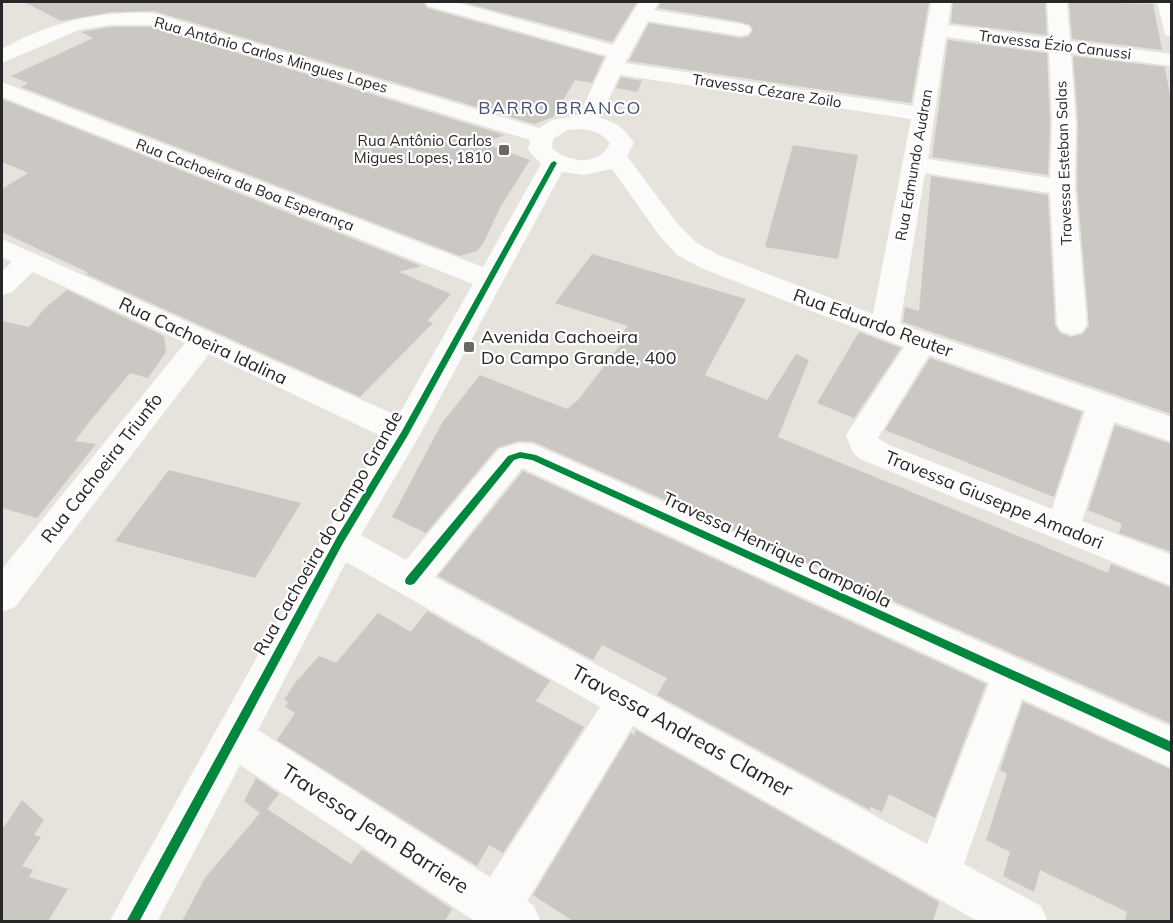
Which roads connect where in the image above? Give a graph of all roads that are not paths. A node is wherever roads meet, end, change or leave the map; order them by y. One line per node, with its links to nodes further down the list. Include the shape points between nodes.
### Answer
1 (435, 2): 11 (street, Travessa Cézare Zoilo)
2 (941, 2): 7 (street, Rua Edmundo Audran)
3 (1057, 2): 9 (street, Travessa Esteban Salas)
4 (1167, 2): 8 (street)
5 (646, 8): 6 (street); 11 (street)
6 (741, 30)
7 (938, 30): 9 (street, Travessa Ézio Canussi); 14 (street, Rua Edmundo Audran)
8 (1172, 31)
9 (1058, 45): 12 (street, Travessa Ézio Canussi); 19 (street, Travessa Esteban Salas, via 1064,123)
10 (2, 57): 16 (street, Rua Antônio Carlos Mingues Lopes, via 39,35 74,22 120,17 153,19)
11 (616, 60): 14 (street, Travessa Cézare Zoilo); 15 (street)
12 (1172, 60)
13 (2, 89): 22 (street, Rua Cachoeira da Boa Esperança)
14 (922, 114): 18 (street, Rua Edmundo Audran)
15 (587, 122): 16 (street, via 560,125); 17 (street, via 610,129 618,136 621,143)
16 (548, 149): 17 (street, via 566,166 592,166); 22 (street, Rua Cachoeira do Campo Grande)
17 (615, 156): 25 (street, Rua Eduardo Reuter, via 687,249 711,262)
18 (915, 164): 19 (street); 25 (street, Rua Edmundo Audran)
19 (1062, 187): 24 (street, Travessa Esteban Salas)
20 (2, 247): 21 (street, Rua Cachoeira Idalina)
21 (29, 261): 23 (street); 26 (street, Rua Cachoeira Idalina)
22 (489, 280): 30 (street, Rua Cachoeira do Campo Grande)
23 (2, 286)
24 (1072, 325)
25 (885, 329): 27 (street, Rua Eduardo Reuter)
26 (203, 341): 30 (street, Rua Cachoeira Idalina); 35 (street, Rua Cachoeira Triunfo)
27 (923, 341): 28 (street, Rua Eduardo Reuter); 31 (street, Travessa Giuseppe Amadori, via 862,435 867,447)
28 (1103, 406): 29 (street, Rua Eduardo Reuter); 31 (street)
29 (1172, 430)
30 (405, 433): 32 (street, Rua Cachoeira do Campo Grande)
31 (1064, 527): 33 (street, Travessa Giuseppe Amadori)
32 (340, 540): 34 (street, Travessa Andreas Clamer); 38 (street, Rua Cachoeira do Campo Grande)
33 (1172, 572)
34 (410, 581): 36 (street, Travessa Henrique Campaiola, via 511,458 526,456 548,462); 37 (street, Travessa Andreas Clamer)
35 (2, 596)
36 (1011, 676): 39 (street, Travessa Henrique Campaiola); 40 (street)
37 (627, 700): 40 (street, Travessa Andreas Clamer); 41 (street)
38 (233, 737): 41 (street, Travessa Jean Barriere); 42 (street, Rua Cachoeira do Campo Grande)
39 (1172, 748)
40 (938, 873): 43 (street, Travessa Andreas Clamer)
41 (507, 915)
42 (132, 921)
43 (1025, 921)

